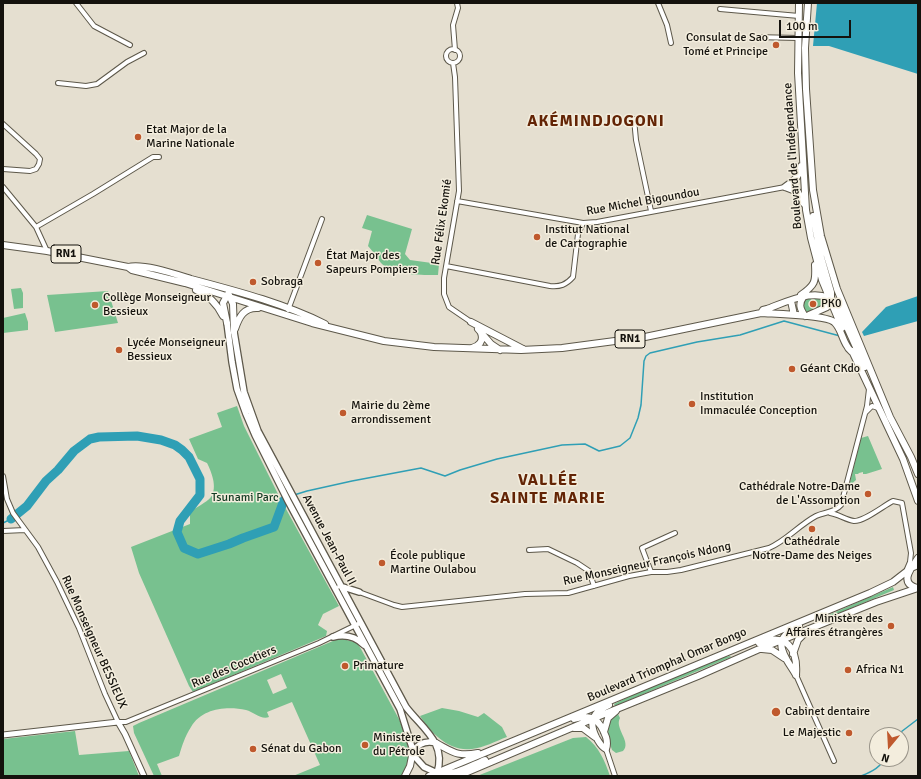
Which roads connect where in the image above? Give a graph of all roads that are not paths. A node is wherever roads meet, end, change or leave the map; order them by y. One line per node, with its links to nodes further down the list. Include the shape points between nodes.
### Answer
1 (76, 3): 11 (street, via 94,26)
2 (457, 3): 12 (street, via 453,25)
3 (658, 3): 10 (street)
4 (799, 3): 7 (main road, Boulevard de l'Indépendance)
5 (808, 3): 23 (main road, Boulevard de l'Indépendance, via 805,61)
6 (720, 9): 7 (street)
7 (799, 16): 9 (main road, Boulevard de l'Indépendance)
8 (754, 37): 9 (street)
9 (798, 38): 19 (main road, Boulevard de l'Indépendance)
10 (671, 43)
11 (130, 45)
12 (455, 50): 14 (street, via 459,58); 14 (street, via 448,52 446,56 448,62)
13 (144, 52): 15 (street, via 97,84 86,86)
14 (453, 63): 24 (street, Rue Félix Ekomié, via 459,185)
15 (58, 83)
16 (634, 119): 26 (street)
17 (3, 124): 20 (street, via 40,159 36,169 30,171)
18 (159, 157): 29 (street, via 153,157)
19 (802, 159): 21 (main road, via 799,175); 25 (main road, Boulevard de l'Indépendance)
20 (3, 169)
21 (785, 186): 25 (main road, via 798,192); 26 (street, Rue Michel Bigoundou)
22 (3, 187): 29 (street)
23 (813, 190): 39 (main road, via 811,200 814,221 831,292); 57 (main road, Boulevard de l'Indépendance, via 821,236 834,280)
24 (457, 201): 28 (street, Rue Michel Bigoundou); 33 (street, Rue Félix Ekomié)
25 (806, 210): 31 (main road, Boulevard de l'Indépendance)
26 (651, 211): 28 (street, Rue Michel Bigoundou)
27 (322, 219): 42 (street)
28 (583, 223): 33 (street, via 578,234 573,277 564,285 550,286)
29 (36, 227): 32 (street)
30 (3, 245): 32 (main road, RN1)
31 (814, 249): 38 (main road, via 815,282); 39 (main road, Boulevard de l'Indépendance)
32 (47, 250): 34 (main road, RN1)
33 (446, 266): 47 (street, Rue Félix Ekomié, via 444,289 447,304)
34 (128, 267): 35 (main road, RN1, via 134,265); 36 (main road, RN1)
35 (179, 275): 37 (main road, via 219,288); 42 (main road, RN1)
36 (163, 277): 37 (main road, RN1); 46 (main road, via 206,295 219,308)
37 (228, 295): 41 (main road, RN1); 42 (main road, via 234,293); 46 (main road, via 223,302); 49 (main road, via 233,304)
38 (801, 296): 39 (main road, via 816,295); 40 (main road, RN1); 45 (main road, via 800,307)
39 (830, 299): 45 (main road, RN1, via 826,309); 48 (main road, Boulevard de l'Indépendance)
40 (791, 301): 43 (main road, RN1, via 763,310); 44 (main road)
41 (268, 309): 42 (main road, RN1); 49 (main road, via 253,307 245,310)
42 (286, 310): 53 (main road, RN1, via 370,338 397,343)
43 (761, 313): 44 (main road, RN1); 55 (main road, RN1, via 612,342)
44 (794, 315): 45 (main road, RN1)
45 (805, 316): 48 (main road, via 829,319)
46 (227, 322): 80 (main road, Avenue Jean-Paul II, via 239,396 255,435 287,498)
47 (471, 322): 50 (main road); 51 (main road)
48 (842, 326): 52 (main road, Boulevard de l'Indépendance)
49 (234, 332): 73 (main road, Avenue Jean-Paul II, via 243,387 263,442)
50 (480, 332): 53 (main road, via 483,338 480,344); 54 (main road)
51 (488, 332): 54 (main road, via 497,341); 55 (main road)
52 (848, 340): 56 (main road); 57 (main road)
53 (471, 349): 54 (main road, RN1)
54 (496, 349): 55 (main road, RN1)
55 (525, 350)
56 (870, 389): 58 (main road); 59 (street)
57 (879, 389): 60 (main road, Boulevard de l'Indépendance)
58 (878, 408): 59 (street, via 872,406); 62 (main road, via 903,458)
59 (866, 412): 63 (street, Rue Monseigneur François Ndong, via 841,505 834,511)
60 (918, 474)
61 (3, 476): 64 (street, Rue Monseigneur BESSIEUX, via 7,499)
62 (918, 501)
63 (823, 513): 70 (street, via 854,521 893,501 902,503 911,553); 71 (street, Rue Monseigneur François Ndong, via 769,548 681,570)
64 (25, 530): 65 (street); 93 (street, Rue Monseigneur BESSIEUX, via 46,560 71,611)
65 (3, 531)
66 (675, 533): 71 (street, via 642,548)
67 (528, 550): 74 (street, via 548,549 577,563 588,571)
68 (918, 558): 70 (main road)
69 (918, 565): 70 (main road)
70 (908, 571): 72 (main road, Boulevard Triomphal Omar Bongo); 75 (main road, via 909,583)
71 (651, 572): 74 (street, Rue Monseigneur François Ndong)
72 (893, 582): 77 (main road); 78 (main road, Boulevard Triomphal Omar Bongo)
73 (340, 586): 76 (main road); 79 (main road, Avenue Jean-Paul II)
74 (594, 586): 76 (street, Rue Monseigneur François Ndong, via 568,592 402,607)
75 (918, 588): 77 (main road, Boulevard Triomphal Omar Bongo)
76 (359, 592): 79 (main road, via 351,595)
77 (897, 594): 81 (main road, Boulevard Triomphal Omar Bongo)
78 (858, 598): 83 (main road, via 791,630); 87 (main road, Boulevard Triomphal Omar Bongo)
79 (349, 603): 80 (main road, Avenue Jean-Paul II)
80 (358, 624): 82 (street, Rue des Cocotiers); 84 (main road, Avenue Jean-Paul II); 99 (main road, Avenue Jean-Paul II, via 406,707)
81 (810, 630): 83 (main road, Boulevard Triomphal Omar Bongo); 86 (main road, via 799,638)
82 (333, 637): 84 (main road, via 344,635 355,638); 93 (street, Rue des Cocotiers, via 126,722)
83 (782, 640): 85 (main road, Boulevard Triomphal Omar Bongo); 86 (main road); 87 (main road, via 772,638 734,653); 88 (main road, via 781,647)
84 (368, 649): 102 (main road, Avenue Jean-Paul II, via 400,709)
85 (757, 650): 88 (main road, via 772,650); 91 (main road, Boulevard Triomphal Omar Bongo)
86 (794, 654): 89 (main road)
87 (717, 656): 90 (main road, Boulevard Triomphal Omar Bongo)
88 (785, 659): 89 (main road)
89 (796, 675): 104 (street)
90 (640, 688): 92 (main road, via 602,708); 95 (main road, Boulevard Triomphal Omar Bongo)
91 (621, 708): 92 (main road, Boulevard Triomphal Omar Bongo); 96 (main road, via 610,716)
92 (593, 718): 94 (main road, Boulevard Triomphal Omar Bongo); 95 (main road, via 582,717); 96 (main road); 98 (main road, via 592,725)
93 (118, 722): 97 (street); 106 (street, Rue Monseigneur BESSIEUX)
94 (570, 728): 98 (main road, via 583,728); 103 (main road, Boulevard Triomphal Omar Bongo)
95 (539, 730): 100 (main road, Boulevard Triomphal Omar Bongo)
96 (604, 732): 101 (main road, via 608,743)
97 (3, 735)
98 (596, 738): 101 (main road)
99 (436, 743): 100 (main road, via 460,754 476,754); 102 (main road, via 424,742); 105 (main road, via 439,766)
100 (493, 749): 105 (main road, Boulevard Triomphal Omar Bongo)
101 (606, 749): 110 (street)
102 (413, 751): 105 (main road, via 420,764); 107 (main road)
103 (509, 754): 105 (main road, via 450,774); 109 (main road, Boulevard Triomphal Omar Bongo)
104 (834, 761)
105 (436, 775): 108 (main road, Boulevard Triomphal Omar Bongo)
106 (144, 776)
107 (405, 776)
108 (429, 776)
109 (458, 776)
110 (615, 776)

